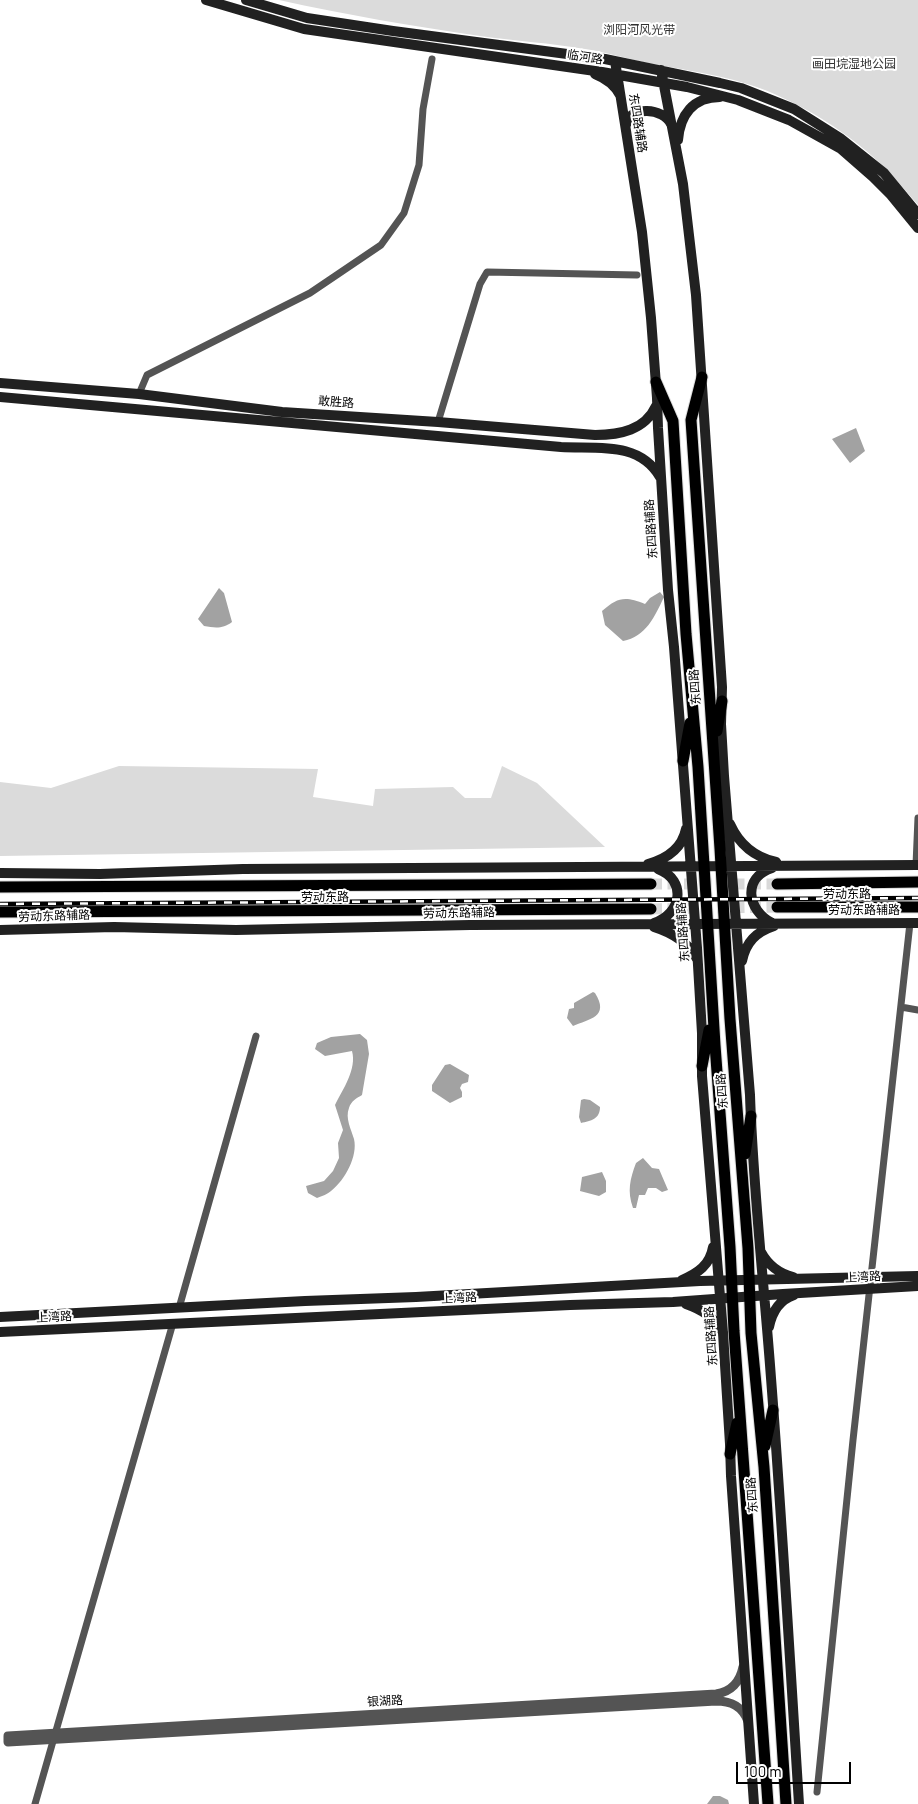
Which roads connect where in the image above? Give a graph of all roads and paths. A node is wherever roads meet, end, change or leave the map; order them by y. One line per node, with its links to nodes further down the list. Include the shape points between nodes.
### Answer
1 (206, 0): 5 (main road, 临河路, via 304,28)
2 (246, 0): 4 (main road, 临河路, via 307,18)
3 (432, 59): 20 (street, via 423,109 419,165 404,213 381,245 310,293 146,375)
4 (615, 61): 6 (main road, 临河路); 7 (main road, 东四路辅路)
5 (580, 69): 7 (main road, 临河路); 10 (main road, via 608,80)
6 (661, 70): 8 (main road); 14 (main road, 临河路, via 742,88 794,109 864,156 884,173)
7 (617, 75): 8 (main road, 临河路); 10 (main road, 东四路辅路)
8 (663, 83): 9 (main road, 临河路); 11 (main road)
9 (730, 97): 13 (main road, via 708,98 698,102 686,114 678,130); 15 (main road, 临河路, via 763,108 841,150 891,195)
10 (621, 98): 12 (main road, 东四路辅路)
11 (672, 125): 12 (main road, via 662,114 638,112 628,117); 13 (main road)
12 (626, 127): 18 (main road, 东四路辅路, via 648,274)
13 (678, 154): 17 (main road, via 696,295)
14 (918, 214)
15 (918, 228)
16 (637, 275): 23 (street, via 487,272 480,284)
17 (702, 377): 25 (main road); 27 (main road, 东四路, via 691,420)
18 (656, 382): 22 (main road, 东四路辅路); 26 (main road, 东四路, via 673,421)
19 (0, 383): 20 (main road, 敢胜路)
20 (139, 394): 23 (main road, 敢胜路, via 282,412)
21 (0, 397): 24 (main road, 敢胜路, via 562,448 623,450 644,459)
22 (658, 402): 23 (main road, 敢胜路, via 653,413 640,425 626,432 607,435); 24 (main road, 东四路辅路)
23 (438, 422)
24 (660, 477): 28 (main road, 东四路辅路)
25 (722, 701): 27 (main road); 31 (main road)
26 (693, 709): 28 (main road); 34 (main road, 东四路)
27 (713, 750): 29 (main road, 东四路)
28 (683, 761): 32 (main road, 东四路辅路)
29 (716, 785): 31 (main road); 33 (main road, 东四路)
30 (918, 818): 35 (street)
31 (728, 819): 37 (main road, via 738,840 757,856); 40 (main road)
32 (687, 823): 38 (main road, 东四路辅路); 41 (main road, via 680,843 667,857)
33 (719, 828): 34 (main road, via 713,839 706,837); 40 (main road, 东四路)
34 (702, 829): 39 (main road, 东四路)
35 (917, 865): 37 (main road)
36 (778, 866): 37 (main road); 40 (main road); 59 (main road, via 764,871 751,891 757,912)
37 (797, 866)
38 (690, 867): 39 (main road); 42 (main road); 56 (main road, 东四路辅路)
39 (704, 867): 40 (main road); 56 (main road, 东四路)
40 (726, 867): 57 (main road, 东四路); 58 (main road)
41 (635, 868): 42 (main road); 43 (main road, via 243,868 100,874)
42 (653, 868): 55 (main road, via 670,876 677,893 673,911)
43 (0, 873)
44 (918, 882): 46 (main road, 劳动东路)
45 (651, 884): 47 (main road, 劳动东路)
46 (777, 884)
47 (0, 887)
48 (777, 907): 49 (main road, 劳动东路)
49 (918, 907)
50 (651, 909): 51 (main road, 劳动东路)
51 (0, 912)
52 (914, 922): 53 (main road, 劳动东路辅路); 64 (street)
53 (786, 923): 59 (main road, 劳动东路辅路); 62 (main road, via 766,928 753,938 745,951)
54 (638, 924): 55 (main road, 劳动东路辅路); 60 (main road, 劳动东路辅路); 61 (main road, via 674,935 691,948)
55 (650, 924): 56 (main road, 劳动东路辅路)
56 (701, 924): 57 (main road, 劳动东路辅路); 61 (main road, 东四路辅路); 63 (main road, 东四路)
57 (724, 924): 58 (main road, 劳动东路辅路); 70 (main road, 东四路)
58 (737, 924): 59 (main road, 劳动东路辅路); 62 (main road)
59 (772, 924)
60 (0, 930)
61 (698, 960): 63 (main road); 68 (main road, 东四路辅路)
62 (741, 972): 69 (main road)
63 (711, 992): 66 (main road, 东四路)
64 (901, 1007): 65 (street); 75 (street)
65 (918, 1010)
66 (712, 1013): 68 (main road); 80 (main road, 东四路)
67 (256, 1036): 90 (street)
68 (702, 1066): 72 (main road, 东四路辅路)
69 (751, 1116): 70 (main road); 73 (main road)
70 (742, 1175): 71 (main road, 东四路)
71 (745, 1214): 73 (main road); 77 (main road, 东四路)
72 (715, 1236): 79 (main road, 东四路辅路); 81 (main road, via 711,1256 703,1269)
73 (759, 1248): 76 (main road, via 772,1267 785,1275); 78 (main road)
74 (918, 1276): 75 (main road, 上湾路)
75 (871, 1277): 76 (main road, 上湾路); 83 (street)
76 (807, 1279): 78 (main road, 上湾路)
77 (749, 1280): 78 (main road, 上湾路); 80 (main road, 上湾路); 86 (main road, 东四路)
78 (762, 1280): 85 (main road)
79 (719, 1281): 80 (main road, 上湾路); 81 (main road, 上湾路); 88 (main road, 东四路辅路)
80 (732, 1281): 87 (main road, 东四路)
81 (672, 1283): 90 (main road, 上湾路)
82 (918, 1286): 83 (main road, 上湾路)
83 (870, 1290): 84 (main road, 上湾路); 105 (street)
84 (799, 1293): 85 (main road, 上湾路); 95 (main road, via 785,1299 775,1309)
85 (764, 1295): 86 (main road, 上湾路); 95 (main road)
86 (749, 1297): 87 (main road, 上湾路); 100 (main road, 东四路)
87 (732, 1298): 88 (main road, 上湾路); 96 (main road, 东四路)
88 (720, 1299): 89 (main road, 上湾路); 94 (main road, 东四路辅路)
89 (673, 1302): 92 (main road, 上湾路); 94 (main road, via 704,1312 712,1317)
90 (179, 1308): 91 (main road, 上湾路)
91 (0, 1317)
92 (173, 1324): 93 (main road, 上湾路); 103 (street)
93 (0, 1332)
94 (723, 1333): 96 (main road); 99 (main road, 东四路辅路)
95 (768, 1338): 98 (main road)
96 (736, 1363): 97 (main road, 东四路)
97 (740, 1409): 99 (main road); 108 (main road, 东四路)
98 (773, 1410): 100 (main road); 110 (main road)
99 (730, 1454): 101 (main road, 东四路辅路)
100 (762, 1455): 109 (main road, 东四路)
101 (744, 1662): 102 (main road, 东四路辅路); 103 (street, 银湖路, via 736,1683 725,1693 716,1694)
102 (749, 1724): 103 (street, 银湖路, via 735,1704 716,1701); 107 (main road, 东四路辅路)
103 (54, 1737): 104 (street, 银湖路); 106 (street)
104 (8, 1739)
105 (817, 1792)
106 (34, 1804)
107 (754, 1804)
108 (768, 1804)
109 (786, 1804)
110 (800, 1804)

